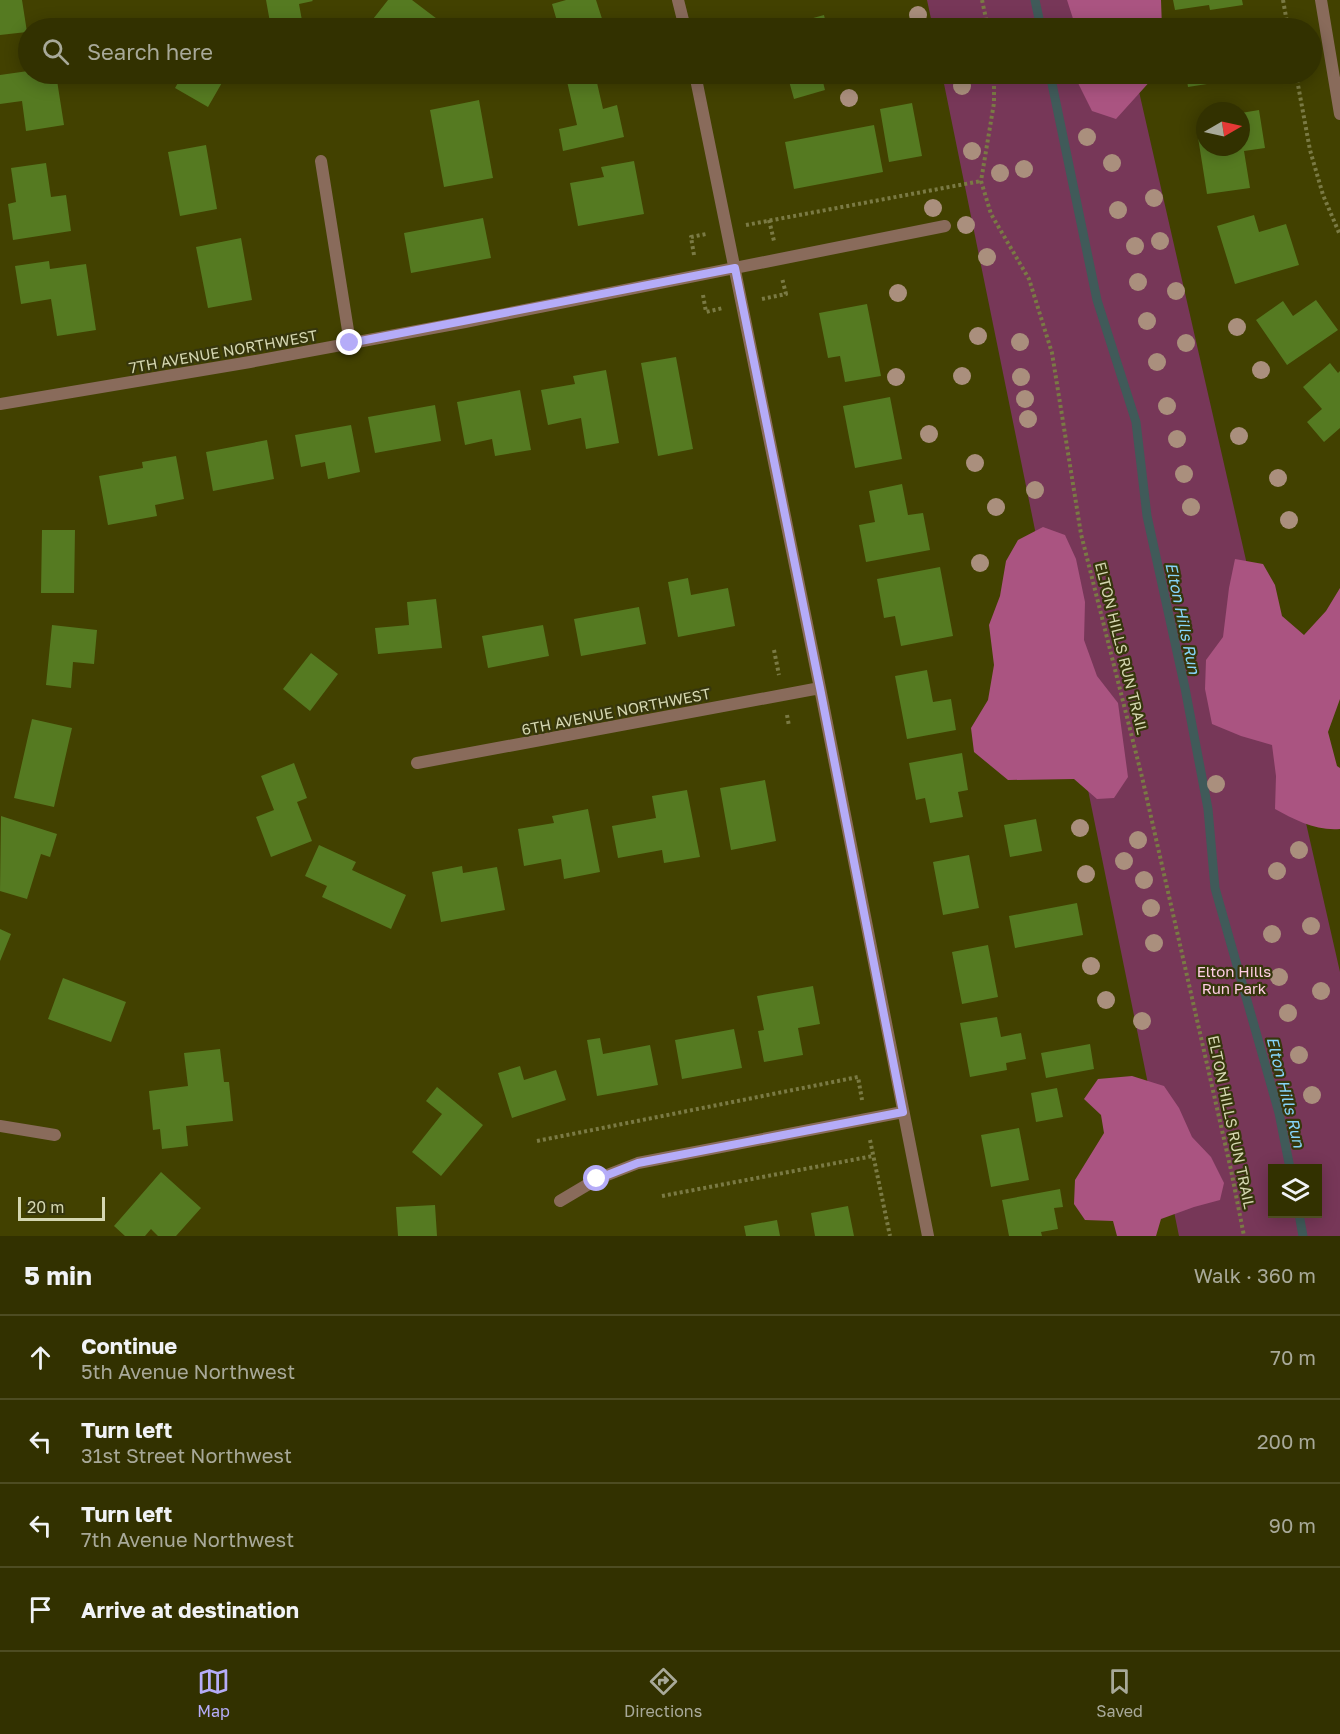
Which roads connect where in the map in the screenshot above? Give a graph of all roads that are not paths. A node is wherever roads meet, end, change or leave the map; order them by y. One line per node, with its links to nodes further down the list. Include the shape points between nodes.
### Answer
1 (678, 0): 3 (street)
2 (1321, 0): 5 (street)
3 (682, 18)
4 (697, 84): 9 (street)
5 (1338, 95): 6 (street)
6 (1340, 114)
7 (321, 161): 10 (street)
8 (945, 226): 9 (street, 7TH AVENUE NORTHWEST)
9 (735, 268): 10 (street, 7TH AVENUE NORTHWEST); 12 (street)
10 (350, 343): 11 (street, 7TH AVENUE NORTHWEST)
11 (0, 404)
12 (820, 688): 13 (street, 6TH AVENUE NORTHWEST); 14 (street)
13 (417, 763)
14 (903, 1112): 17 (street, via 638,1163 597,1179); 18 (street)
15 (0, 1126): 16 (street)
16 (55, 1135)
17 (560, 1201)
18 (928, 1236)

